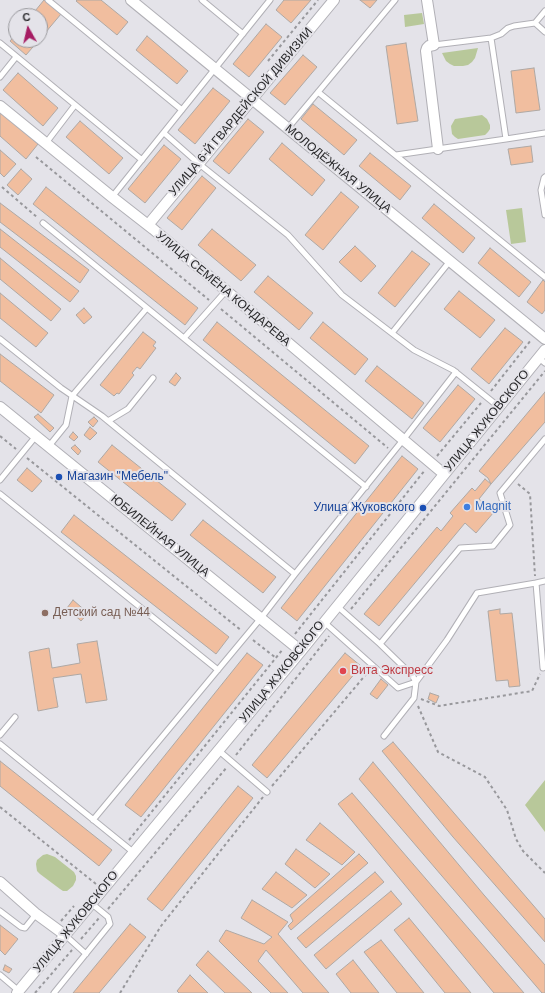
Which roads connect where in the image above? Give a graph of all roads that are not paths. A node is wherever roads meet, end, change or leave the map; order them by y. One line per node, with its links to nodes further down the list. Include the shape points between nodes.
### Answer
1 (48, 0): 8 (lane)
2 (131, 0): 17 (street, МОЛОДЁЖНАЯ УЛИЦА)
3 (202, 0): 12 (lane)
4 (270, 0): 12 (lane)
5 (334, 0): 20 (street, УЛИЦА 6-Й ГВАРДЕЙСКОЙ ДИВИЗИИ)
6 (395, 0): 19 (lane)
7 (427, 0): 15 (street)
8 (55, 2): 23 (lane)
9 (545, 11): 10 (lane)
10 (534, 23): 11 (lane); 13 (lane, via 508,28)
11 (545, 32)
12 (243, 34): 17 (lane)
13 (491, 38): 15 (lane); 27 (lane)
14 (0, 44): 16 (lane)
15 (434, 45): 29 (street, via 426,51)
16 (16, 57): 18 (lane); 22 (lane)
17 (215, 68): 20 (street, МОЛОДЁЖНАЯ УЛИЦА); 23 (lane)
18 (0, 77)
19 (318, 92): 24 (lane); 30 (lane)
20 (252, 99): 24 (street, МОЛОДЁЖНАЯ УЛИЦА); 32 (street, УЛИЦА 6-Й ГВАРДЕЙСКОЙ ДИВИЗИИ)
21 (0, 106): 28 (street, УЛИЦА СЕМЁНА КОНДАРЕВА)
22 (75, 106): 28 (lane); 31 (lane)
23 (182, 110): 25 (lane)
24 (288, 128): 38 (street, МОЛОДЁЖНАЯ УЛИЦА)
25 (164, 133): 31 (lane); 32 (lane)
26 (545, 133): 27 (lane)
27 (506, 139): 29 (lane)
28 (46, 143): 34 (street, УЛИЦА СЕМЁНА КОНДАРЕВА)
29 (438, 149): 30 (lane)
30 (396, 155): 39 (lane)
31 (142, 160): 34 (lane)
32 (198, 163): 37 (street, УЛИЦА 6-Й ГВАРДЕЙСКОЙ ДИВИЗИИ); 42 (lane, via 288,235 342,295)
33 (545, 177): 35 (lane, via 541,190)
34 (112, 197): 37 (street, УЛИЦА СЕМЁНА КОНДАРЕВА)
35 (545, 215)
36 (43, 223): 41 (lane)
37 (148, 225): 40 (street, УЛИЦА СЕМЁНА КОНДАРЕВА)
38 (450, 261): 42 (lane); 43 (street, МОЛОДЁЖНАЯ УЛИЦА)
39 (545, 276)
40 (226, 291): 44 (lane); 55 (street, УЛИЦА СЕМЁНА КОНДАРЕВА)
41 (147, 308): 44 (lane); 49 (lane)
42 (392, 333): 47 (lane, via 414,350)
43 (541, 336)
44 (184, 338): 59 (lane)
45 (0, 339): 49 (lane)
46 (543, 357): 51 (street, УЛИЦА ЖУКОВСКОГО)
47 (456, 372): 51 (lane); 55 (lane)
48 (153, 378): 52 (lane, via 128,409)
49 (72, 396): 52 (lane); 56 (lane, via 66,425)
50 (0, 407): 53 (street, ЮБИЛЕЙНАЯ УЛИЦА)
51 (499, 407): 57 (street, УЛИЦА ЖУКОВСКОГО)
52 (108, 421): 61 (lane)
53 (36, 436): 56 (street, ЮБИЛЕЙНАЯ УЛИЦА); 58 (lane)
54 (545, 439): 67 (lane, via 500,493 510,525 493,546 460,548)
55 (403, 440): 57 (street, УЛИЦА СЕМЁНА КОНДАРЕВА); 59 (lane)
56 (49, 446): 65 (street, ЮБИЛЕЙНАЯ УЛИЦА)
57 (444, 474): 64 (street, УЛИЦА ЖУКОВСКОГО)
58 (0, 480)
59 (366, 487): 61 (lane)
60 (0, 494): 70 (lane)
61 (295, 574): 65 (lane)
62 (545, 581): 63 (lane)
63 (536, 583): 69 (lane); 71 (lane, via 477,593)
64 (337, 606): 66 (street, УЛИЦА ЖУКОВСКОГО); 67 (lane)
65 (260, 618): 68 (street, ЮБИЛЕЙНАЯ УЛИЦА); 70 (lane)
66 (324, 622): 68 (street, УЛИЦА ЖУКОВСКОГО); 71 (lane, via 398,688)
67 (380, 644): 71 (lane)
68 (301, 651): 76 (street, УЛИЦА ЖУКОВСКОГО)
69 (543, 668)
70 (218, 670): 78 (lane)
71 (416, 682): 74 (lane, via 414,698)
72 (15, 717): 73 (lane)
73 (0, 735)
74 (384, 736)
75 (0, 744): 78 (lane)
76 (218, 750): 77 (lane); 79 (street, УЛИЦА ЖУКОВСКОГО)
77 (267, 792)
78 (93, 820): 79 (lane)
79 (133, 852): 81 (street, УЛИЦА ЖУКОВСКОГО)
80 (0, 882): 83 (street)
81 (91, 903): 84 (street, УЛИЦА ЖУКОВСКОГО); 85 (lane, via 104,913 110,924)
82 (0, 911): 83 (lane, via 25,928)
83 (36, 913): 84 (street)
84 (65, 935): 85 (lane); 87 (street, УЛИЦА ЖУКОВСКОГО)
85 (86, 954): 88 (lane)
86 (0, 975): 87 (lane)
87 (19, 992)
88 (54, 993)

